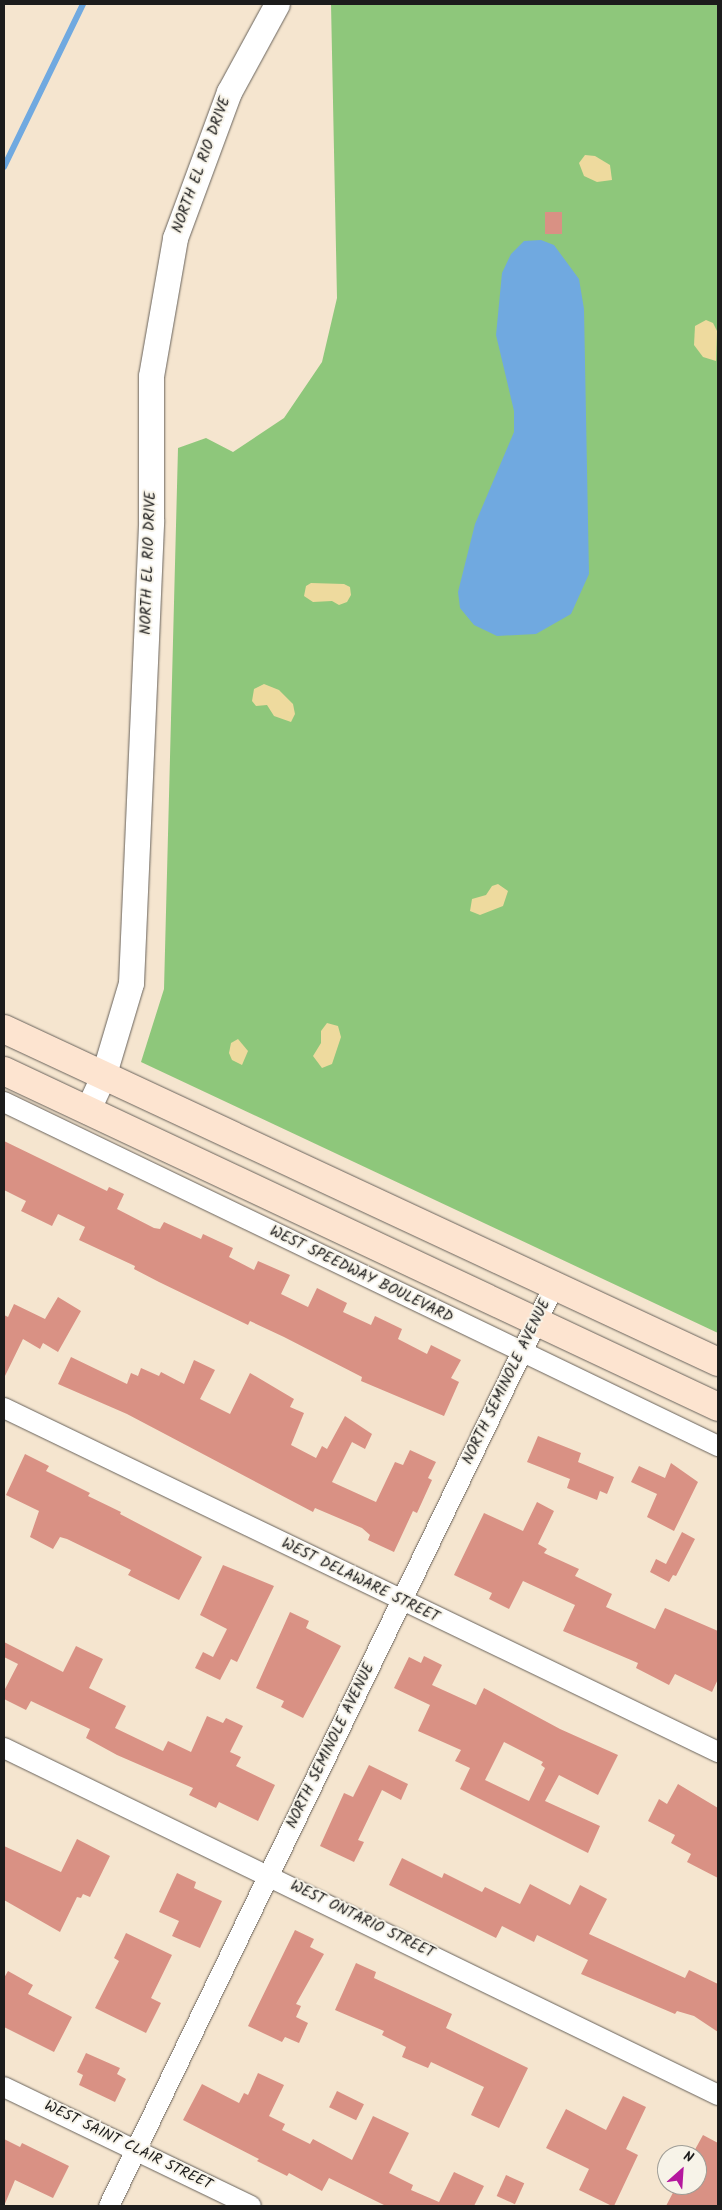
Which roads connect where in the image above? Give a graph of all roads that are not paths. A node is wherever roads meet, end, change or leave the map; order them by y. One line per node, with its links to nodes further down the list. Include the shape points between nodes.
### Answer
1 (278, 4): 4 (street, NORTH EL RIO DRIVE, via 229,92 174,238 151,376 151,520 131,983)
2 (4, 1029): 4 (main road)
3 (4, 1071): 6 (main road, WEST SPEEDWAY BOULEVARD)
4 (103, 1077): 6 (street, NORTH EL RIO DRIVE); 8 (main road)
5 (4, 1102): 7 (street, WEST SPEEDWAY BOULEVARD)
6 (87, 1110): 7 (street, NORTH EL RIO DRIVE); 9 (main road, WEST SPEEDWAY BOULEVARD)
7 (76, 1137): 10 (street, WEST SPEEDWAY BOULEVARD)
8 (554, 1286): 9 (street, NORTH SEMINOLE AVENUE); 11 (main road)
9 (536, 1322): 10 (street, NORTH SEMINOLE AVENUE); 12 (main road, WEST SPEEDWAY BOULEVARD)
10 (522, 1352): 14 (street, WEST SPEEDWAY BOULEVARD); 15 (street, NORTH SEMINOLE AVENUE)
11 (718, 1362)
12 (718, 1407)
13 (4, 1408): 15 (street, WEST DELAWARE STREET)
14 (718, 1446)
15 (401, 1601): 17 (street, WEST DELAWARE STREET); 18 (street, NORTH SEMINOLE AVENUE)
16 (4, 1748): 18 (street, WEST ONTARIO STREET)
17 (718, 1752)
18 (269, 1875): 20 (street, WEST ONTARIO STREET); 21 (street, NORTH SEMINOLE AVENUE)
19 (4, 2087): 21 (street, WEST SAINT CLAIR STREET)
20 (718, 2095)
21 (136, 2150): 22 (street, NORTH SEMINOLE AVENUE); 23 (street, WEST SAINT CLAIR STREET)
22 (109, 2206)
23 (251, 2206)

